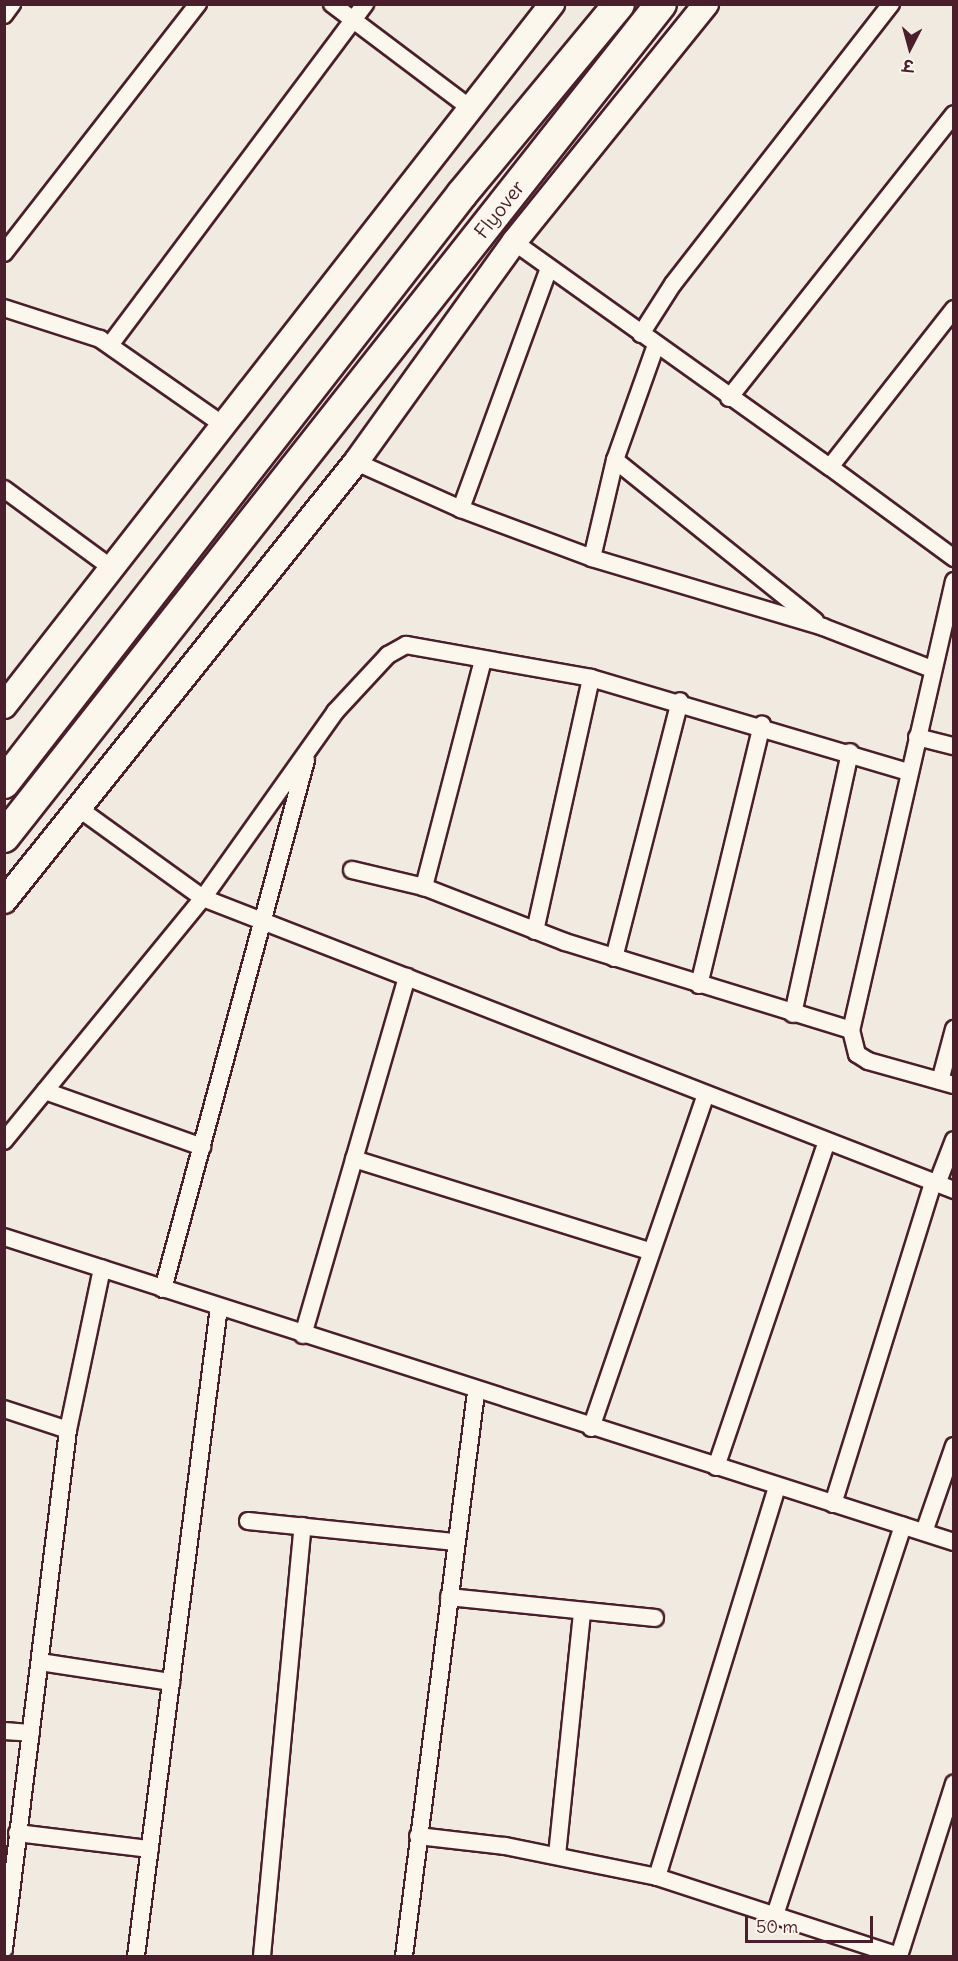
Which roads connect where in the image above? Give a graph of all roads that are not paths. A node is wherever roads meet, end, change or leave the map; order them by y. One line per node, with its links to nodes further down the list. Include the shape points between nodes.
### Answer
1 (12, 4): 10 (street)
2 (198, 4): 15 (street)
3 (332, 4): 11 (street)
4 (365, 4): 11 (street)
5 (552, 4): 12 (main road)
6 (619, 4): 46 (highway, Flyover, via 462,194)
7 (661, 4): 48 (highway, Flyover)
8 (706, 4): 14 (main road)
9 (891, 4): 19 (street, via 673,284)
10 (4, 15)
11 (353, 21): 12 (street); 20 (street)
12 (470, 108): 23 (main road)
13 (954, 114): 22 (street)
14 (514, 242): 16 (street); 25 (main road)
15 (4, 253)
16 (549, 268): 19 (street); 28 (street)
17 (4, 308): 20 (street)
18 (954, 309): 26 (street)
19 (641, 334): 21 (street)
20 (110, 345): 23 (street)
21 (656, 345): 22 (street); 24 (street)
22 (729, 398): 26 (street)
23 (222, 424): 31 (main road)
24 (615, 460): 29 (street); 34 (street)
25 (356, 462): 28 (street); 47 (main road)
26 (830, 467): 30 (street)
27 (4, 489): 31 (street)
28 (461, 509): 29 (street)
29 (592, 558): 34 (street)
30 (954, 558)
31 (113, 569): 39 (main road)
32 (954, 581): 33 (street)
33 (949, 618): 36 (street)
34 (823, 627): 36 (street)
35 (483, 660): 37 (street); 43 (street, via 406,645 381,663); 50 (street)
36 (932, 669): 41 (street)
37 (591, 678): 38 (street); 54 (street)
38 (680, 702): 40 (street); 55 (street)
39 (4, 706)
40 (762, 725): 44 (street); 57 (street)
41 (917, 737): 42 (street); 45 (street)
42 (954, 746)
43 (308, 749): 51 (street); 53 (street)
44 (850, 752): 45 (street); 58 (street)
45 (909, 772): 60 (street)
46 (4, 783)
47 (78, 808): 51 (street); 52 (main road)
48 (4, 837)
49 (352, 870): 50 (street)
50 (424, 887): 54 (street)
51 (203, 898): 53 (street); 62 (street)
52 (4, 901)
53 (266, 923): 56 (street); 67 (street)
54 (535, 931): 55 (street)
55 (614, 958): 57 (street)
56 (406, 977): 63 (street); 68 (street)
57 (699, 985): 58 (street)
58 (793, 1014): 60 (street)
59 (954, 1029): 61 (street)
60 (851, 1030): 61 (street, via 857,1054 868,1061)
61 (947, 1083)
62 (45, 1091): 65 (street); 67 (street)
63 (706, 1094): 66 (street); 72 (street)
64 (954, 1140): 69 (street)
65 (4, 1141)
66 (827, 1141): 69 (street); 82 (street)
67 (202, 1147): 74 (street)
68 (354, 1159): 72 (street); 76 (street)
69 (935, 1183): 70 (street); 84 (street)
70 (954, 1190)
71 (4, 1237): 73 (street)
72 (650, 1251): 79 (street)
73 (102, 1269): 74 (street); 80 (street)
74 (163, 1289): 75 (street)
75 (219, 1307): 76 (street); 95 (street)
76 (303, 1335): 77 (street)
77 (476, 1392): 79 (street); 89 (street)
78 (4, 1410): 80 (street)
79 (591, 1428): 82 (street)
80 (68, 1430): 94 (street)
81 (954, 1446): 88 (street)
82 (716, 1467): 83 (street)
83 (777, 1486): 84 (street); 103 (street)
84 (833, 1504): 87 (street)
85 (248, 1521): 86 (street)
86 (303, 1526): 89 (street); 107 (street)
87 (903, 1526): 88 (street); 104 (street)
88 (924, 1532): 90 (street)
89 (456, 1542): 91 (street)
90 (954, 1542)
91 (449, 1597): 92 (street); 100 (street)
92 (582, 1611): 93 (street); 102 (street)
93 (655, 1618)
94 (40, 1662): 95 (street); 97 (street)
95 (171, 1682): 101 (street)
96 (4, 1731): 97 (street)
97 (31, 1733): 99 (street)
98 (954, 1784): 109 (street)
99 (16, 1833): 101 (street); 105 (street)
100 (418, 1836): 102 (street); 108 (street)
101 (150, 1849): 106 (street)
102 (557, 1854): 103 (street)
103 (657, 1877): 104 (street)
104 (774, 1915): 109 (street)
105 (4, 1949)
106 (136, 1956)
107 (262, 1956)
108 (404, 1956)
109 (899, 1956)

